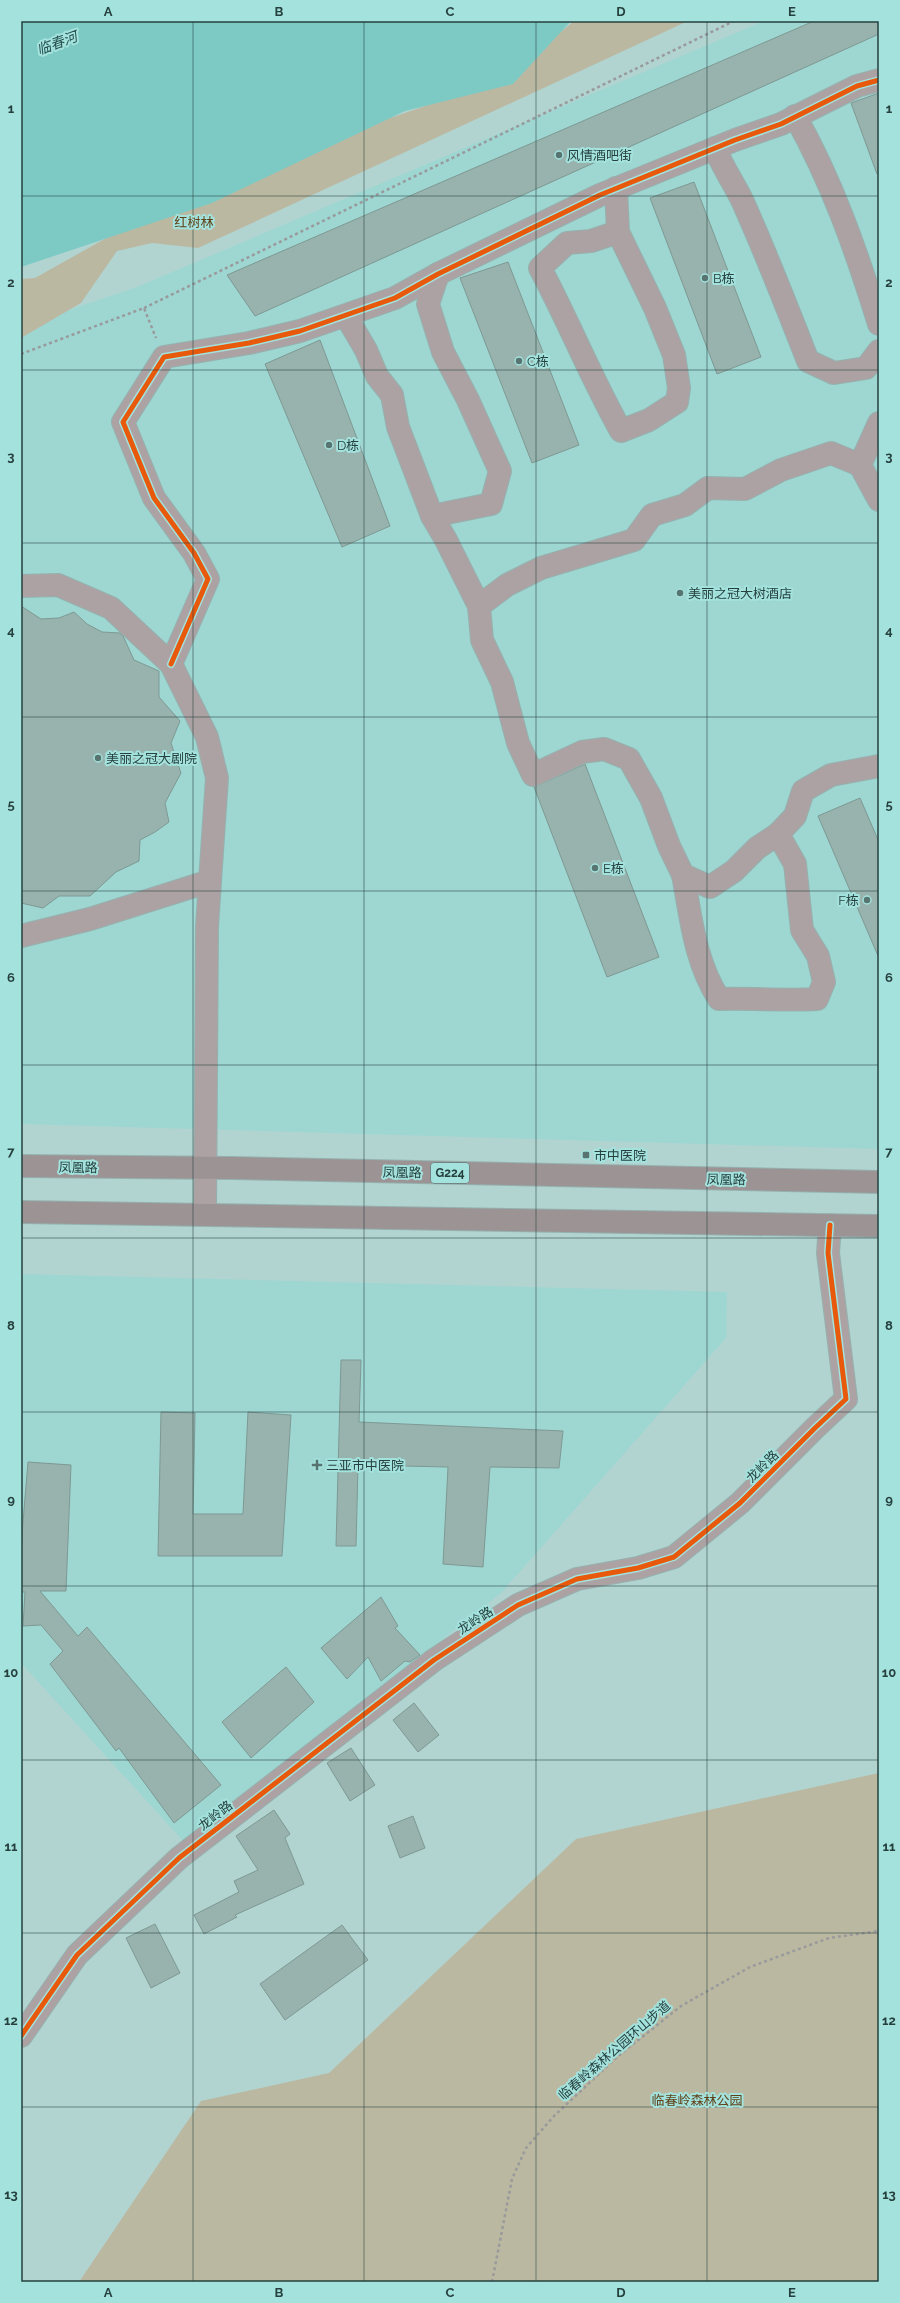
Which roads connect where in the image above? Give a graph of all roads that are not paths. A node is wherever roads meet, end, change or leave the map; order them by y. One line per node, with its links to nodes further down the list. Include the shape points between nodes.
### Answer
1 (879, 80): 2 (street, via 857,86)
2 (795, 116): 3 (street); 8 (street, via 808,139 846,227)
3 (715, 148): 4 (street); 9 (street, via 749,217 808,361 834,373 860,369 866,368)
4 (616, 188): 5 (street); 6 (street)
5 (618, 232): 5 (street, via 674,355 679,388 677,402 649,420 621,431 540,268 567,243 591,241)
6 (438, 274): 7 (street, via 395,298); 13 (street, via 428,304 441,345 500,471 490,504)
7 (346, 316): 13 (street, via 366,350 377,376 392,395 398,426); 16 (street, via 300,331 256,341 164,357 123,422 154,498 194,553 208,579)
8 (879, 324)
9 (879, 350)
10 (879, 423): 11 (street)
11 (860, 465): 12 (street); 15 (street, via 831,453 781,470 745,489 708,488 685,506 652,515 634,540 541,568 507,585)
12 (879, 500)
13 (432, 516): 15 (street)
14 (21, 586): 16 (street, via 58,585 111,608)
15 (479, 606): 19 (street, via 482,640 502,682 518,743 533,775 582,752 604,749 630,759 651,798)
16 (171, 664): 20 (street, via 206,737 217,778)
17 (879, 766): 18 (street, via 831,775 803,792 796,816)
18 (778, 834): 19 (street, via 757,848 734,871 710,887); 19 (street, via 795,864 802,930 818,956 824,982 818,998 787,1001 754,998 719,999 710,985 694,940)
19 (683, 875)
20 (210, 881): 21 (street, via 90,919); 23 (street, via 207,927)
21 (21, 936)
22 (21, 1166): 23 (highway, 凤凰路 / G224)
23 (204, 1168): 24 (highway, 凤凰路 / G224); 26 (street)
24 (879, 1182)
25 (21, 1212): 26 (highway)
26 (205, 1214): 27 (highway)
27 (830, 1225): 28 (highway); 29 (street, 龙岭路, via 828,1253 846,1400 740,1503 674,1557 638,1568 577,1579 518,1605 434,1660 179,1858 76,1955)
28 (879, 1226)
29 (21, 2036)

